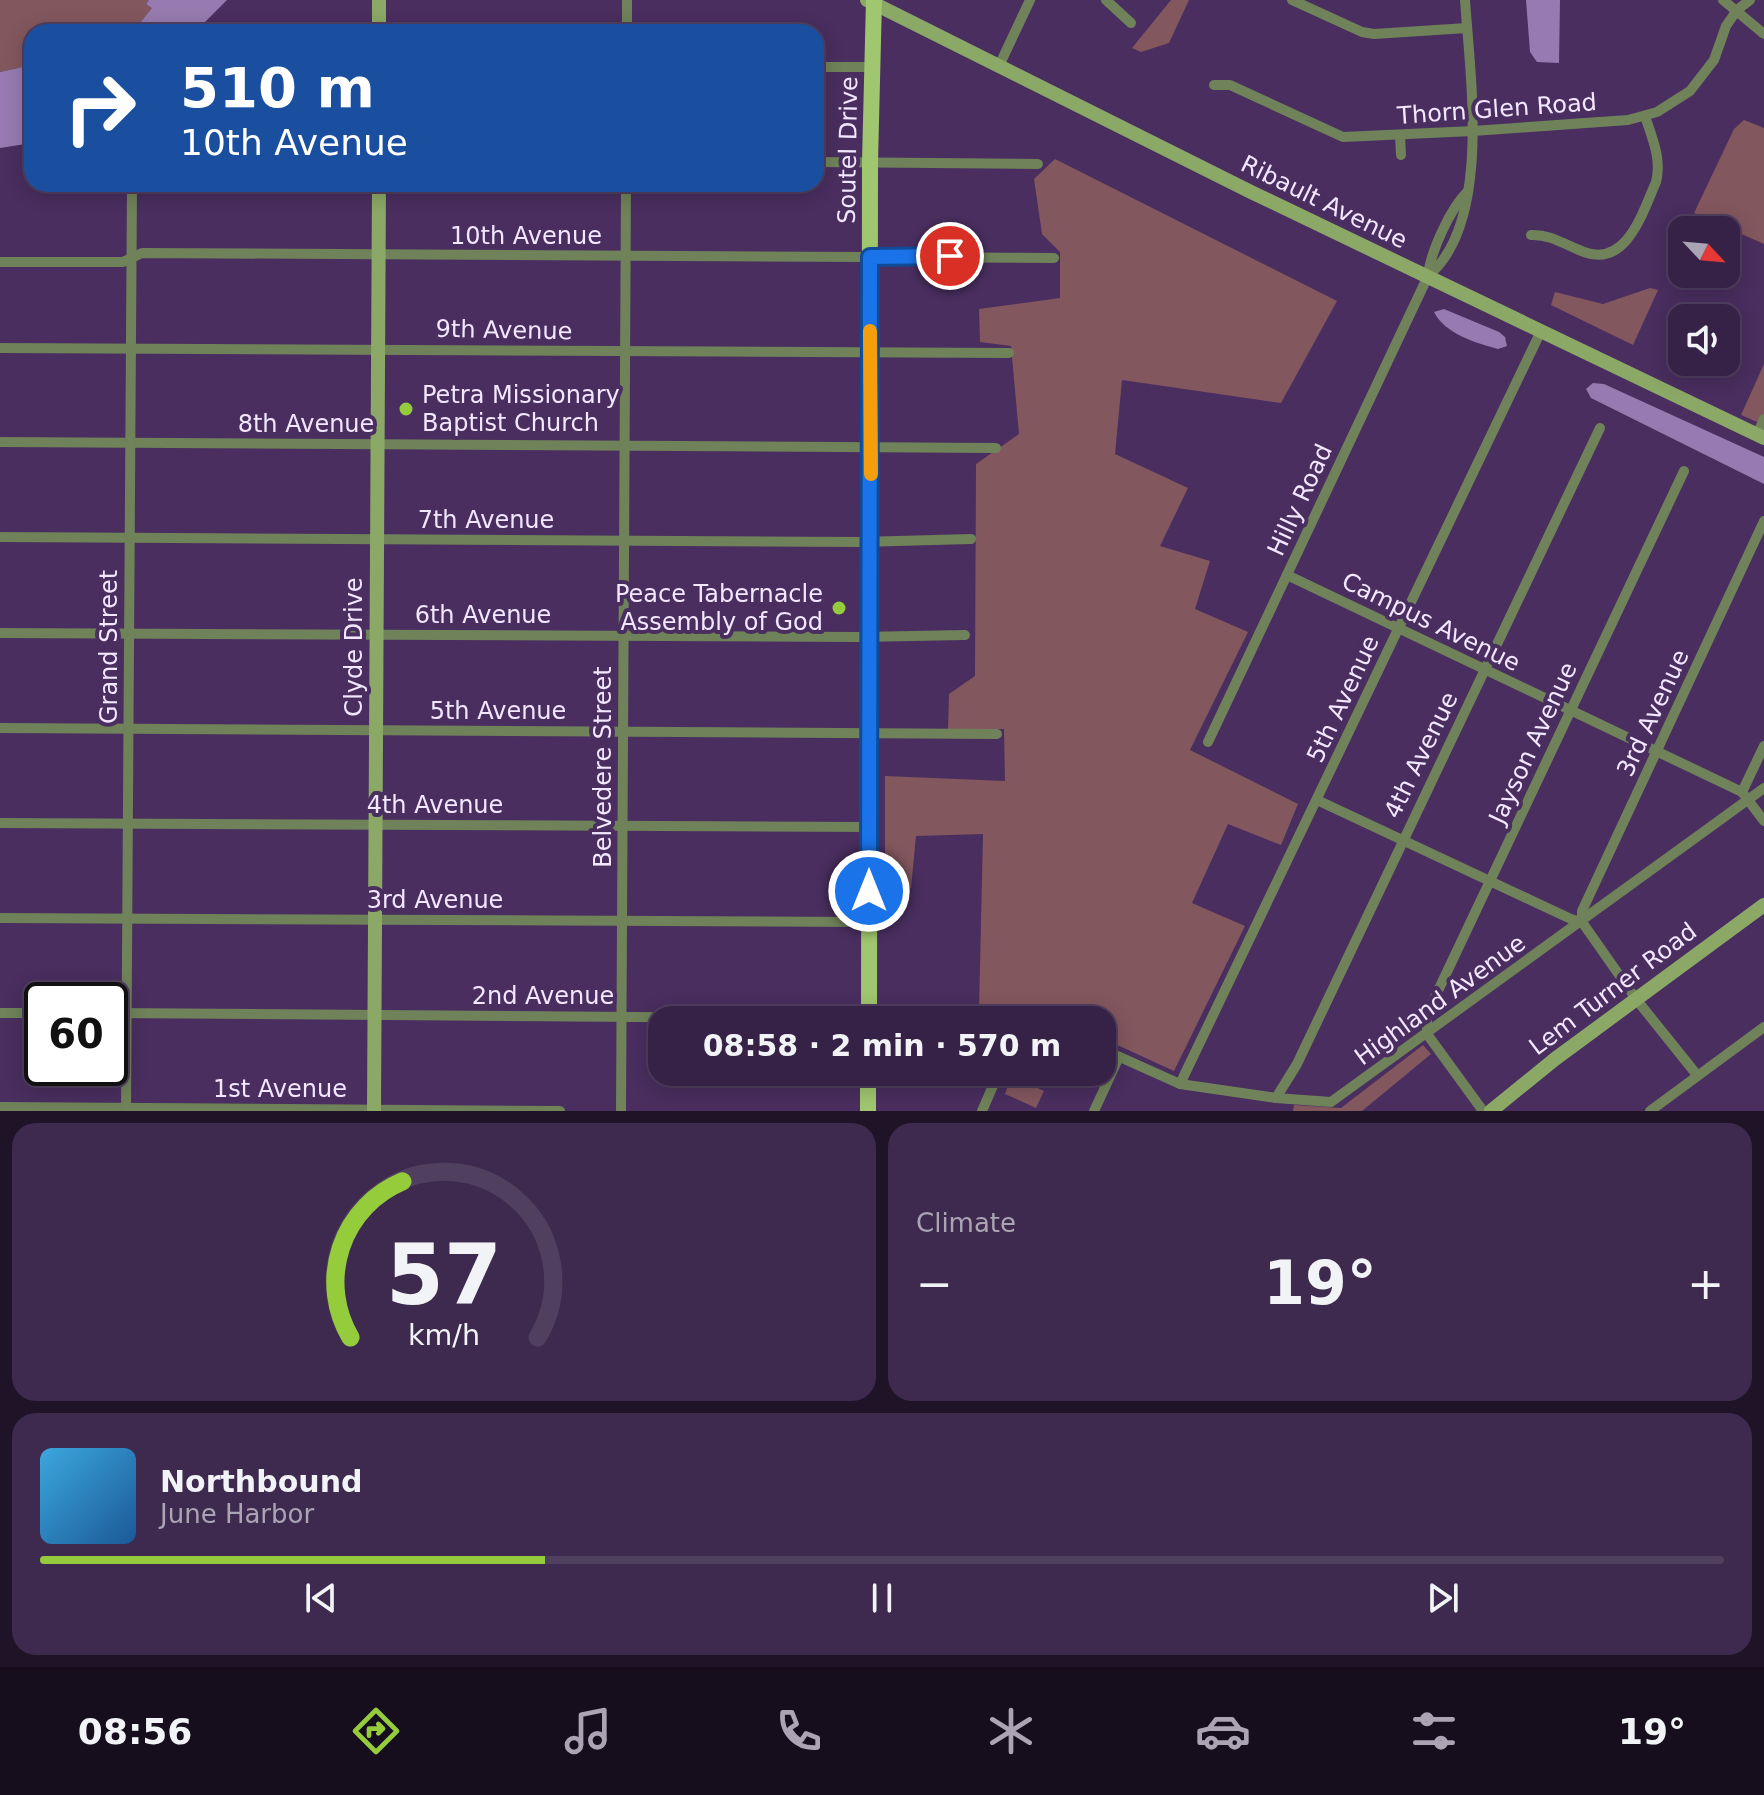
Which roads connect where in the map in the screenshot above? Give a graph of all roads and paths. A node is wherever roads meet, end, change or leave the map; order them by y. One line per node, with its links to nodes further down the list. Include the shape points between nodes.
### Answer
1 (379, 0): 12 (street)
2 (627, 0): 13 (street)
3 (1030, 0): 16 (street)
4 (1106, 0): 11 (street)
5 (1292, 0): 14 (street, via 1374,34)
6 (1465, 0): 14 (street, Hilly Road)
7 (1723, 0): 10 (street)
8 (1750, 0): 10 (street)
9 (876, 1): 16 (street, Ribault Avenue); 18 (main road, Soutel Drive)
10 (1737, 10): 15 (street); 20 (street, Thorn Glen Road, via 1705,74 1674,104)
11 (1131, 23)
12 (379, 24)
13 (627, 24)
14 (1467, 28): 21 (street, Hilly Road)
15 (1764, 34)
16 (999, 66): 37 (street, Ribault Avenue)
17 (824, 67): 18 (street)
18 (874, 67): 25 (main road, Soutel Drive)
19 (1214, 85): 22 (street, Thorn Glen Road, via 1230,85 1343,137)
20 (1645, 116): 21 (street, Thorn Glen Road); 30 (street, via 1659,171 1625,243 1595,255 1545,234)
21 (1473, 131): 22 (street, Thorn Glen Road); 37 (street, Hilly Road, via 1467,210 1440,266)
22 (1400, 135): 23 (street)
23 (1401, 155)
24 (824, 162): 25 (street)
25 (870, 162): 26 (street); 33 (main road, Soutel Drive)
26 (1038, 164)
27 (132, 192): 34 (street, Grand Street)
28 (379, 192): 31 (street, Clyde Drive)
29 (626, 192): 32 (street, Belvedere Street)
30 (1531, 235)
31 (378, 255): 32 (street, 10th Avenue); 34 (street, 10th Avenue, via 142,253); 41 (street, Clyde Drive)
32 (625, 257): 33 (street, 10th Avenue); 42 (street, Belvedere Street)
33 (870, 257): 35 (street, 10th Avenue); 43 (main road, Soutel Drive)
34 (132, 258): 36 (street, 10th Avenue); 40 (street, Grand Street)
35 (1054, 258)
36 (0, 262)
37 (1428, 276): 38 (street, Ribault Avenue); 62 (street, Hilly Road)
38 (1541, 331): 47 (street, Ribault Avenue); 63 (street, 5th Avenue)
39 (0, 348): 40 (street, 9th Avenue)
40 (131, 348): 41 (street, 9th Avenue); 49 (street, Grand Street)
41 (378, 349): 42 (street, 9th Avenue); 50 (street, Clyde Drive)
42 (625, 351): 43 (street, 9th Avenue); 51 (street, Belvedere Street)
43 (869, 353): 44 (street, 9th Avenue); 52 (main road, Soutel Drive)
44 (1009, 353)
45 (1764, 419): 47 (street)
46 (1600, 428): 70 (street, 4th Avenue)
47 (1760, 436)
48 (0, 442): 49 (street, 8th Avenue)
49 (130, 443): 50 (street, 8th Avenue); 57 (street, Grand Street)
50 (378, 444): 51 (street, 8th Avenue); 59 (street, Clyde Drive)
51 (624, 446): 52 (street, 8th Avenue); 60 (street, Belvedere Street)
52 (872, 446): 53 (street, 8th Avenue); 61 (main road, Soutel Drive)
53 (996, 448)
54 (1684, 471): 71 (street, Jayson Avenue)
55 (1764, 521): 80 (street, 3rd Avenue)
56 (0, 537): 57 (street, 7th Avenue)
57 (130, 538): 59 (street, 7th Avenue); 65 (street, Grand Street)
58 (971, 539): 61 (street, 7th Avenue)
59 (377, 540): 60 (street, 7th Avenue); 66 (street, Clyde Drive)
60 (624, 541): 61 (street, 7th Avenue); 68 (street, Belvedere Street)
61 (871, 541): 69 (main road, Soutel Drive)
62 (1287, 575): 63 (street, Campus Avenue); 78 (street, Hilly Road)
63 (1398, 629): 70 (street, Campus Avenue); 83 (street, 5th Avenue)
64 (0, 633): 65 (street, 6th Avenue)
65 (129, 633): 66 (street, 6th Avenue); 73 (street, Grand Street)
66 (376, 634): 68 (street, 6th Avenue); 74 (street, Clyde Drive)
67 (965, 635): 69 (street, 6th Avenue)
68 (623, 636): 69 (street, 6th Avenue); 75 (street, Belvedere Street)
69 (871, 637): 76 (main road, Soutel Drive)
70 (1484, 670): 71 (street, Campus Avenue); 90 (street, 4th Avenue)
71 (1570, 710): 80 (street, Campus Avenue); 91 (street, Jayson Avenue)
72 (0, 728): 73 (street, 5th Avenue)
73 (129, 729): 74 (street, 5th Avenue); 86 (street, Grand Street)
74 (376, 730): 75 (street, 5th Avenue); 87 (street, Clyde Drive)
75 (622, 731): 76 (street, 5th Avenue); 88 (street, Belvedere Street)
76 (870, 733): 77 (street, 5th Avenue); 89 (main road, Soutel Drive)
77 (997, 734)
78 (1208, 742)
79 (1764, 746): 82 (street)
80 (1657, 751): 82 (street, Campus Avenue); 98 (street, 3rd Avenue, via 1582,911)
81 (1764, 788): 82 (street, Highland Avenue)
82 (1745, 796): 84 (street, Campus Avenue); 98 (street, Highland Avenue)
83 (1317, 800): 90 (street); 113 (street, 5th Avenue)
84 (1764, 821)
85 (0, 823): 86 (street, 4th Avenue)
86 (128, 823): 87 (street, 4th Avenue); 94 (street, Grand Street)
87 (375, 825): 88 (street, 4th Avenue); 95 (street, Clyde Drive)
88 (623, 826): 89 (street, 4th Avenue); 96 (street, Belvedere Street)
89 (870, 827): 97 (main road, Soutel Drive)
90 (1402, 841): 91 (street); 117 (street, 4th Avenue)
91 (1489, 880): 98 (street); 109 (street, Jayson Avenue, via 1427,1014)
92 (1764, 905): 100 (street, Lem Turner Road)
93 (0, 918): 94 (street, 3rd Avenue)
94 (127, 919): 95 (street, 3rd Avenue); 99 (street, Grand Street)
95 (375, 920): 96 (street, 3rd Avenue); 105 (street, Clyde Drive)
96 (622, 921): 97 (street, 3rd Avenue); 106 (street, Belvedere Street)
97 (869, 922): 101 (main road, Soutel Drive)
98 (1582, 922): 100 (street); 109 (street, Highland Avenue)
99 (127, 982)
100 (1636, 999): 112 (street); 127 (street, Lem Turner Road)
101 (869, 1006)
102 (0, 1013): 103 (street)
103 (24, 1013)
104 (128, 1013): 105 (street, 2nd Avenue)
105 (374, 1015): 106 (street, 2nd Avenue); 120 (street, Clyde Drive)
106 (621, 1016): 107 (street, 2nd Avenue); 122 (street, Belvedere Street)
107 (648, 1016)
108 (1764, 1027): 112 (street)
109 (1427, 1034): 117 (street, Highland Avenue, via 1331,1102); 126 (street)
110 (1116, 1056): 111 (street, Highland Avenue)
111 (1119, 1057): 113 (street, Highland Avenue); 125 (street)
112 (1697, 1075): 128 (street)
113 (1180, 1084): 117 (street, Highland Avenue)
114 (126, 1086): 119 (street, Grand Street)
115 (868, 1086): 123 (main road)
116 (993, 1086): 124 (street)
117 (1276, 1098)
118 (0, 1107): 119 (street, 1st Avenue)
119 (126, 1110): 120 (street, 1st Avenue)
120 (374, 1111): 121 (street, 1st Avenue)
121 (560, 1111)
122 (621, 1111)
123 (868, 1111)
124 (982, 1111)
125 (1094, 1111)
126 (1483, 1111)
127 (1491, 1111)
128 (1650, 1111)

